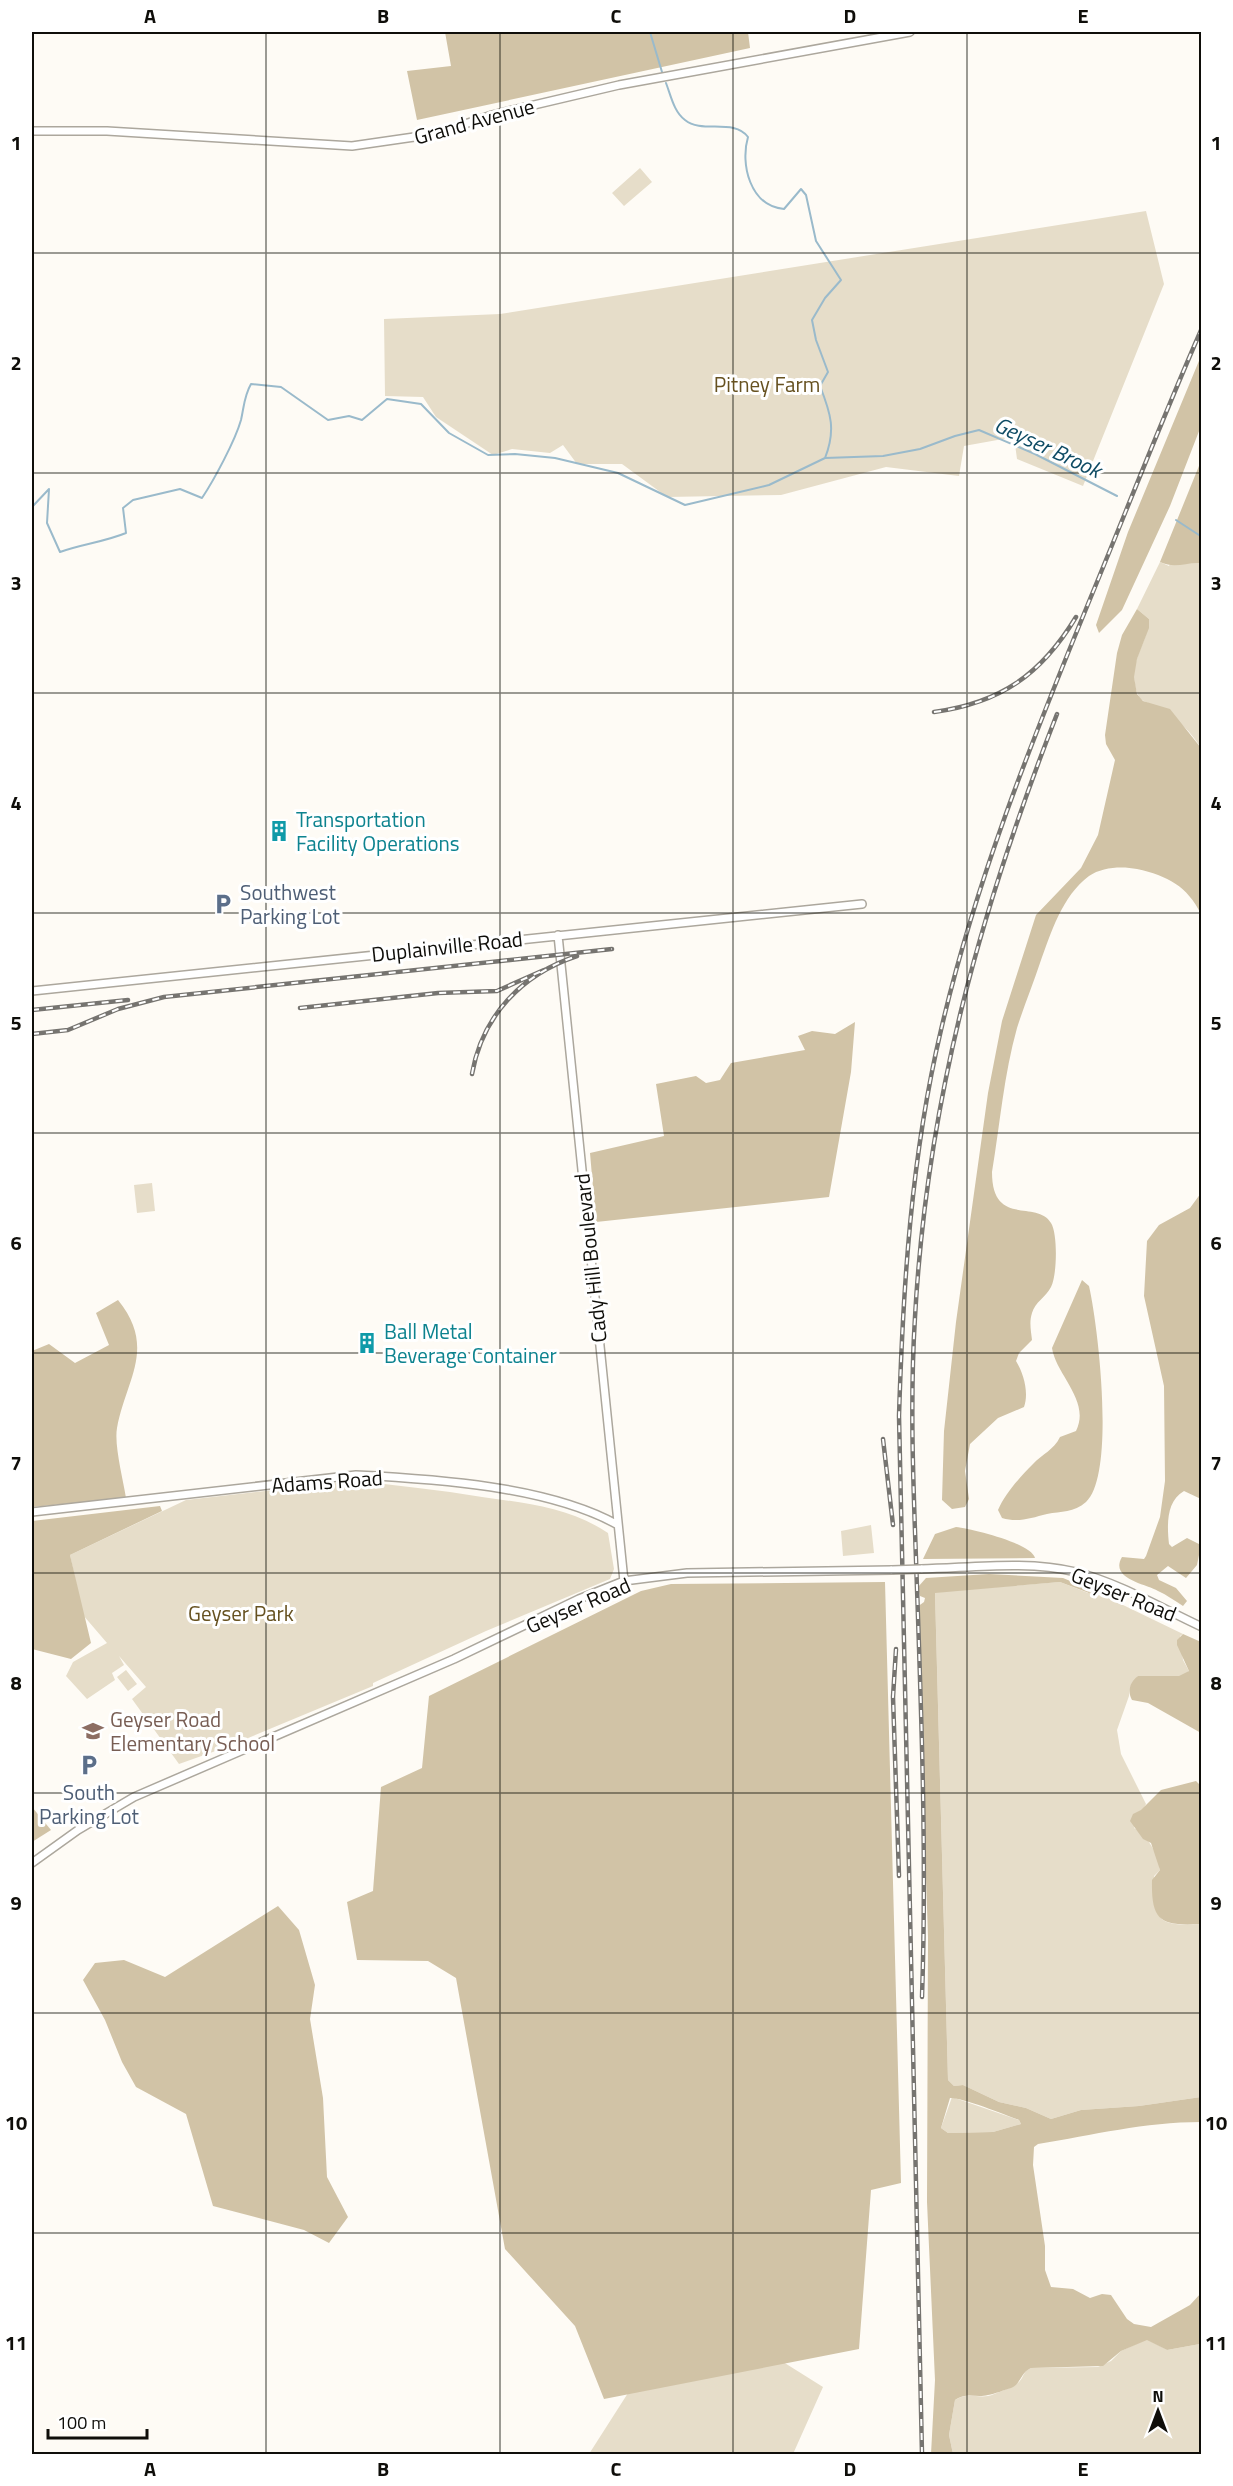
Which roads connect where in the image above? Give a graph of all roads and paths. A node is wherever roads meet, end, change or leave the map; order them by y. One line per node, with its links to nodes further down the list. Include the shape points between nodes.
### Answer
1 (910, 32): 2 (street, Grand Avenue, via 619,85 492,115 435,134 378,144)
2 (32, 131)
3 (862, 904): 4 (street, Duplainville Road)
4 (558, 935): 5 (street, Duplainville Road); 7 (street, Cady Hill Boulevard)
5 (32, 991)
6 (32, 1512): 7 (street, Adams Road, via 356,1475 410,1478 517,1493)
7 (618, 1525): 8 (street, Cady Hill Boulevard)
8 (624, 1581): 9 (street, Geyser Road, bridge, via 697,1573 1023,1567 1074,1571); 10 (street, Geyser Road, via 464,1655 134,1797)
9 (1202, 1627)
10 (32, 1863)

